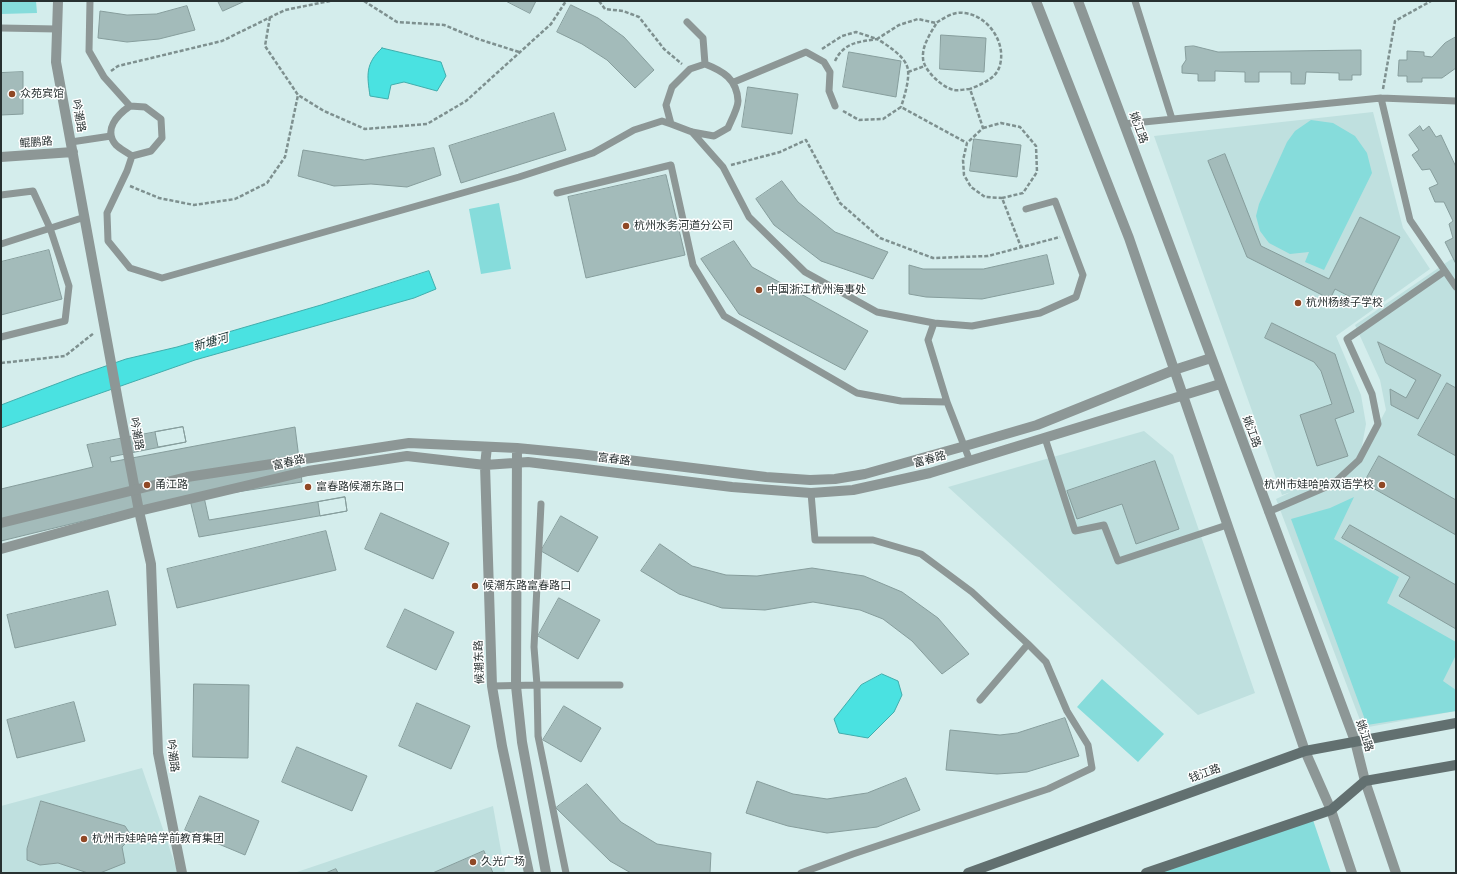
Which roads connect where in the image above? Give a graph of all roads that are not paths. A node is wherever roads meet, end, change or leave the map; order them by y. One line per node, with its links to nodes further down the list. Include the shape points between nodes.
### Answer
1 (58, 1): 8 (street, 吟潮路)
2 (90, 1): 13 (lane, via 89,51 104,77)
3 (1036, 1): 34 (street, via 1129,238)
4 (1078, 1): 17 (street, 姚江路)
5 (1135, 1): 15 (lane)
6 (687, 22): 9 (lane, via 703,38)
7 (1, 28): 8 (lane)
8 (57, 29): 20 (street, 吟潮路, via 56,62)
9 (705, 64): 10 (lane, via 720,70); 16 (lane, via 690,69 672,87 666,105)
10 (734, 82): 14 (lane, via 806,52 824,62 830,72 829,91); 18 (lane, via 738,102 728,128 714,136)
11 (1382, 98): 12 (lane); 15 (lane); 29 (lane, via 1410,220)
12 (1456, 100)
13 (130, 106): 19 (lane, via 120,113 112,124); 21 (lane, via 145,107 161,119 162,138 151,151)
14 (836, 106)
15 (1172, 119): 17 (lane)
16 (671, 124): 18 (lane); 21 (lane, via 662,121 634,130 593,153 519,177 162,278 130,268 108,241 107,213)
17 (1124, 124): 33 (street, 姚江路)
18 (692, 132): 31 (lane, via 723,167 749,217 805,272 877,312)
19 (111, 136): 20 (lane); 21 (lane, via 116,145)
20 (72, 147): 22 (street, 鲲鹏路); 26 (street, 吟潮路)
21 (132, 156)
22 (1, 158)
23 (556, 193): 37 (lane, via 671,165 693,265 724,316 857,393 901,401)
24 (1, 195): 27 (lane, via 33,191)
25 (1026, 209): 31 (lane, via 1055,201 1083,275 1076,297 1040,313 972,326)
26 (85, 216): 27 (lane); 45 (street, 吟潮路)
27 (50, 228): 28 (lane); 32 (lane, via 69,286 65,321)
28 (1, 244)
29 (1445, 271): 30 (lane); 49 (lane, via 1347,339 1372,394 1378,424 1359,460 1333,484)
30 (1456, 287)
31 (934, 322): 37 (lane, via 928,340)
32 (1, 337)
33 (1211, 358): 34 (street, 富春路); 35 (street, 姚江路)
34 (1174, 370): 36 (street); 39 (street, 富春路, via 1038,425)
35 (1220, 384): 36 (street, 富春路); 49 (street, 姚江路)
36 (1183, 396): 38 (street, 富春路); 51 (street)
37 (947, 402): 39 (lane)
38 (1045, 438): 42 (street, 富春路); 51 (lane, via 1075,531 1104,525 1118,561)
39 (965, 446): 41 (street, 富春路, via 865,474 810,480); 42 (lane)
40 (487, 447): 41 (street, 富春路); 44 (street, 候潮东路); 45 (street, 富春路, via 409,443 187,476)
41 (517, 448): 43 (street)
42 (970, 461): 46 (street, 富春路, via 930,473 853,490)
43 (518, 463): 44 (street, 富春路); 46 (street, 富春路, via 588,468 732,487); 55 (street)
44 (485, 465): 48 (street, 富春路, via 407,456 308,470); 54 (street, 候潮东路)
45 (135, 490): 48 (street, 吟潮路); 50 (street, 富春路)
46 (811, 493): 53 (lane, via 815,540 873,540 921,554 972,592)
47 (541, 504): 56 (lane, via 534,647)
48 (139, 511): 52 (street, 富春路); 65 (street, 吟潮路, via 152,564 158,753)
49 (1268, 512): 60 (street, 姚江路)
50 (1, 524)
51 (1227, 525): 61 (street)
52 (1, 549)
53 (1028, 644): 58 (lane); 69 (lane, via 1046,662 1067,711 1088,745 1092,768 1048,789)
54 (492, 686): 55 (lane); 66 (street, 候潮东路)
55 (516, 686): 56 (lane); 67 (street, via 522,742)
56 (537, 686): 57 (lane); 68 (lane, via 538,736)
57 (620, 686)
58 (980, 700)
59 (1456, 723): 60 (main road, 钱江路)
60 (1355, 742): 61 (main road, 钱江路); 63 (street, 姚江路)
61 (1304, 750): 64 (street); 70 (main road, 钱江路)
62 (1456, 765): 63 (main road)
63 (1365, 781): 64 (main road); 73 (street, 姚江路)
64 (1331, 810): 71 (main road); 72 (street)
65 (182, 873)
66 (529, 873)
67 (546, 873)
68 (566, 873)
69 (801, 873)
70 (968, 873)
71 (1146, 873)
72 (1352, 873)
73 (1396, 873)

